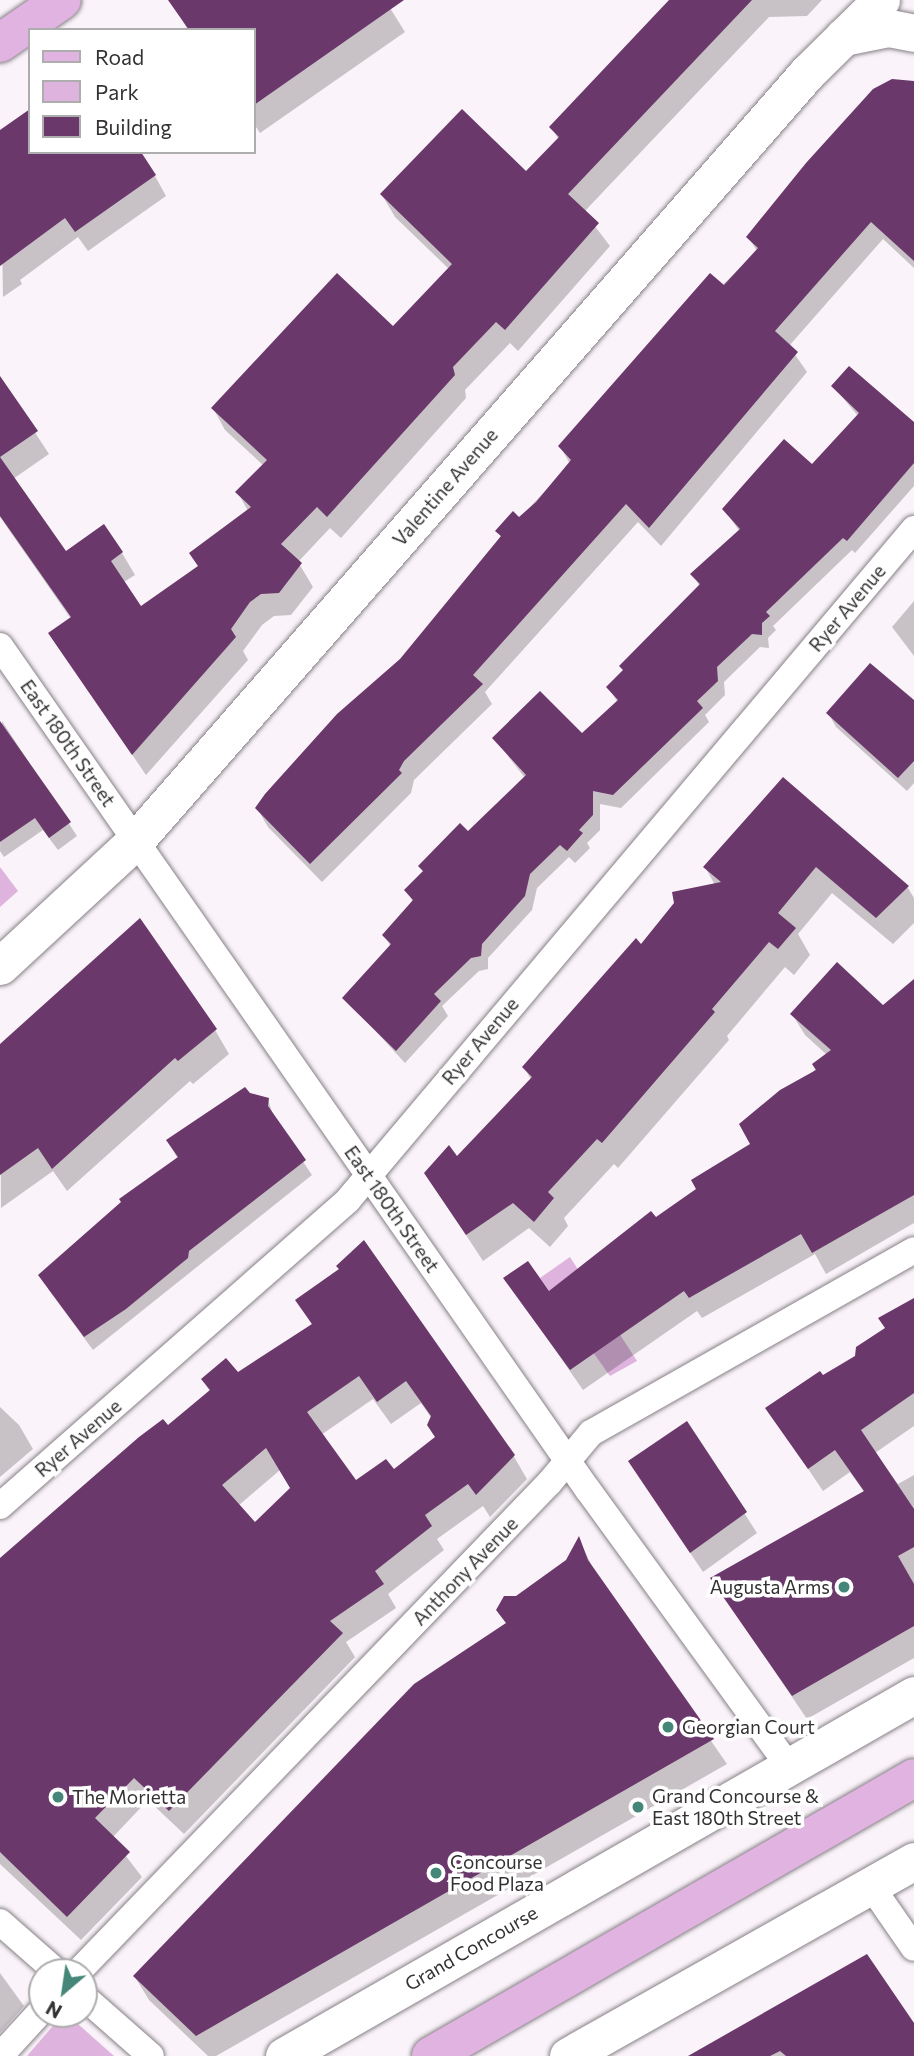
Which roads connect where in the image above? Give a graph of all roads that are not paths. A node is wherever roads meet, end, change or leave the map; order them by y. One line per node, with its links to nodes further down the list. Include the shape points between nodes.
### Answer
1 (62, 0): 5 (main road)
2 (881, 0): 4 (street, Valentine Avenue)
3 (914, 33): 4 (street, via 889,28)
4 (843, 37): 8 (street, Valentine Avenue)
5 (0, 43)
6 (914, 529): 10 (street, Ryer Avenue)
7 (0, 646): 8 (street, East 180th Street)
8 (136, 839): 9 (street, Valentine Avenue); 10 (street, East 180th Street)
9 (0, 966)
10 (368, 1175): 12 (street, East 180th Street); 13 (street, Ryer Avenue, via 327,1220)
11 (914, 1250): 12 (street, Anthony Avenue, via 591,1433)
12 (568, 1461): 15 (street, East 180th Street); 22 (street, Anthony Avenue)
13 (0, 1506)
14 (914, 1695): 15 (street, Grand Concourse)
15 (789, 1768): 27 (street, Grand Concourse)
16 (914, 1778): 28 (main road)
17 (914, 1861): 18 (street)
18 (871, 1886): 20 (street); 29 (street)
19 (0, 1922): 21 (street)
20 (914, 1948)
21 (41, 1958)
22 (91, 1958)
23 (98, 2009): 26 (street)
24 (28, 2025): 25 (street)
25 (0, 2056)
26 (151, 2056)
27 (284, 2056)
28 (430, 2056)
29 (568, 2056)

